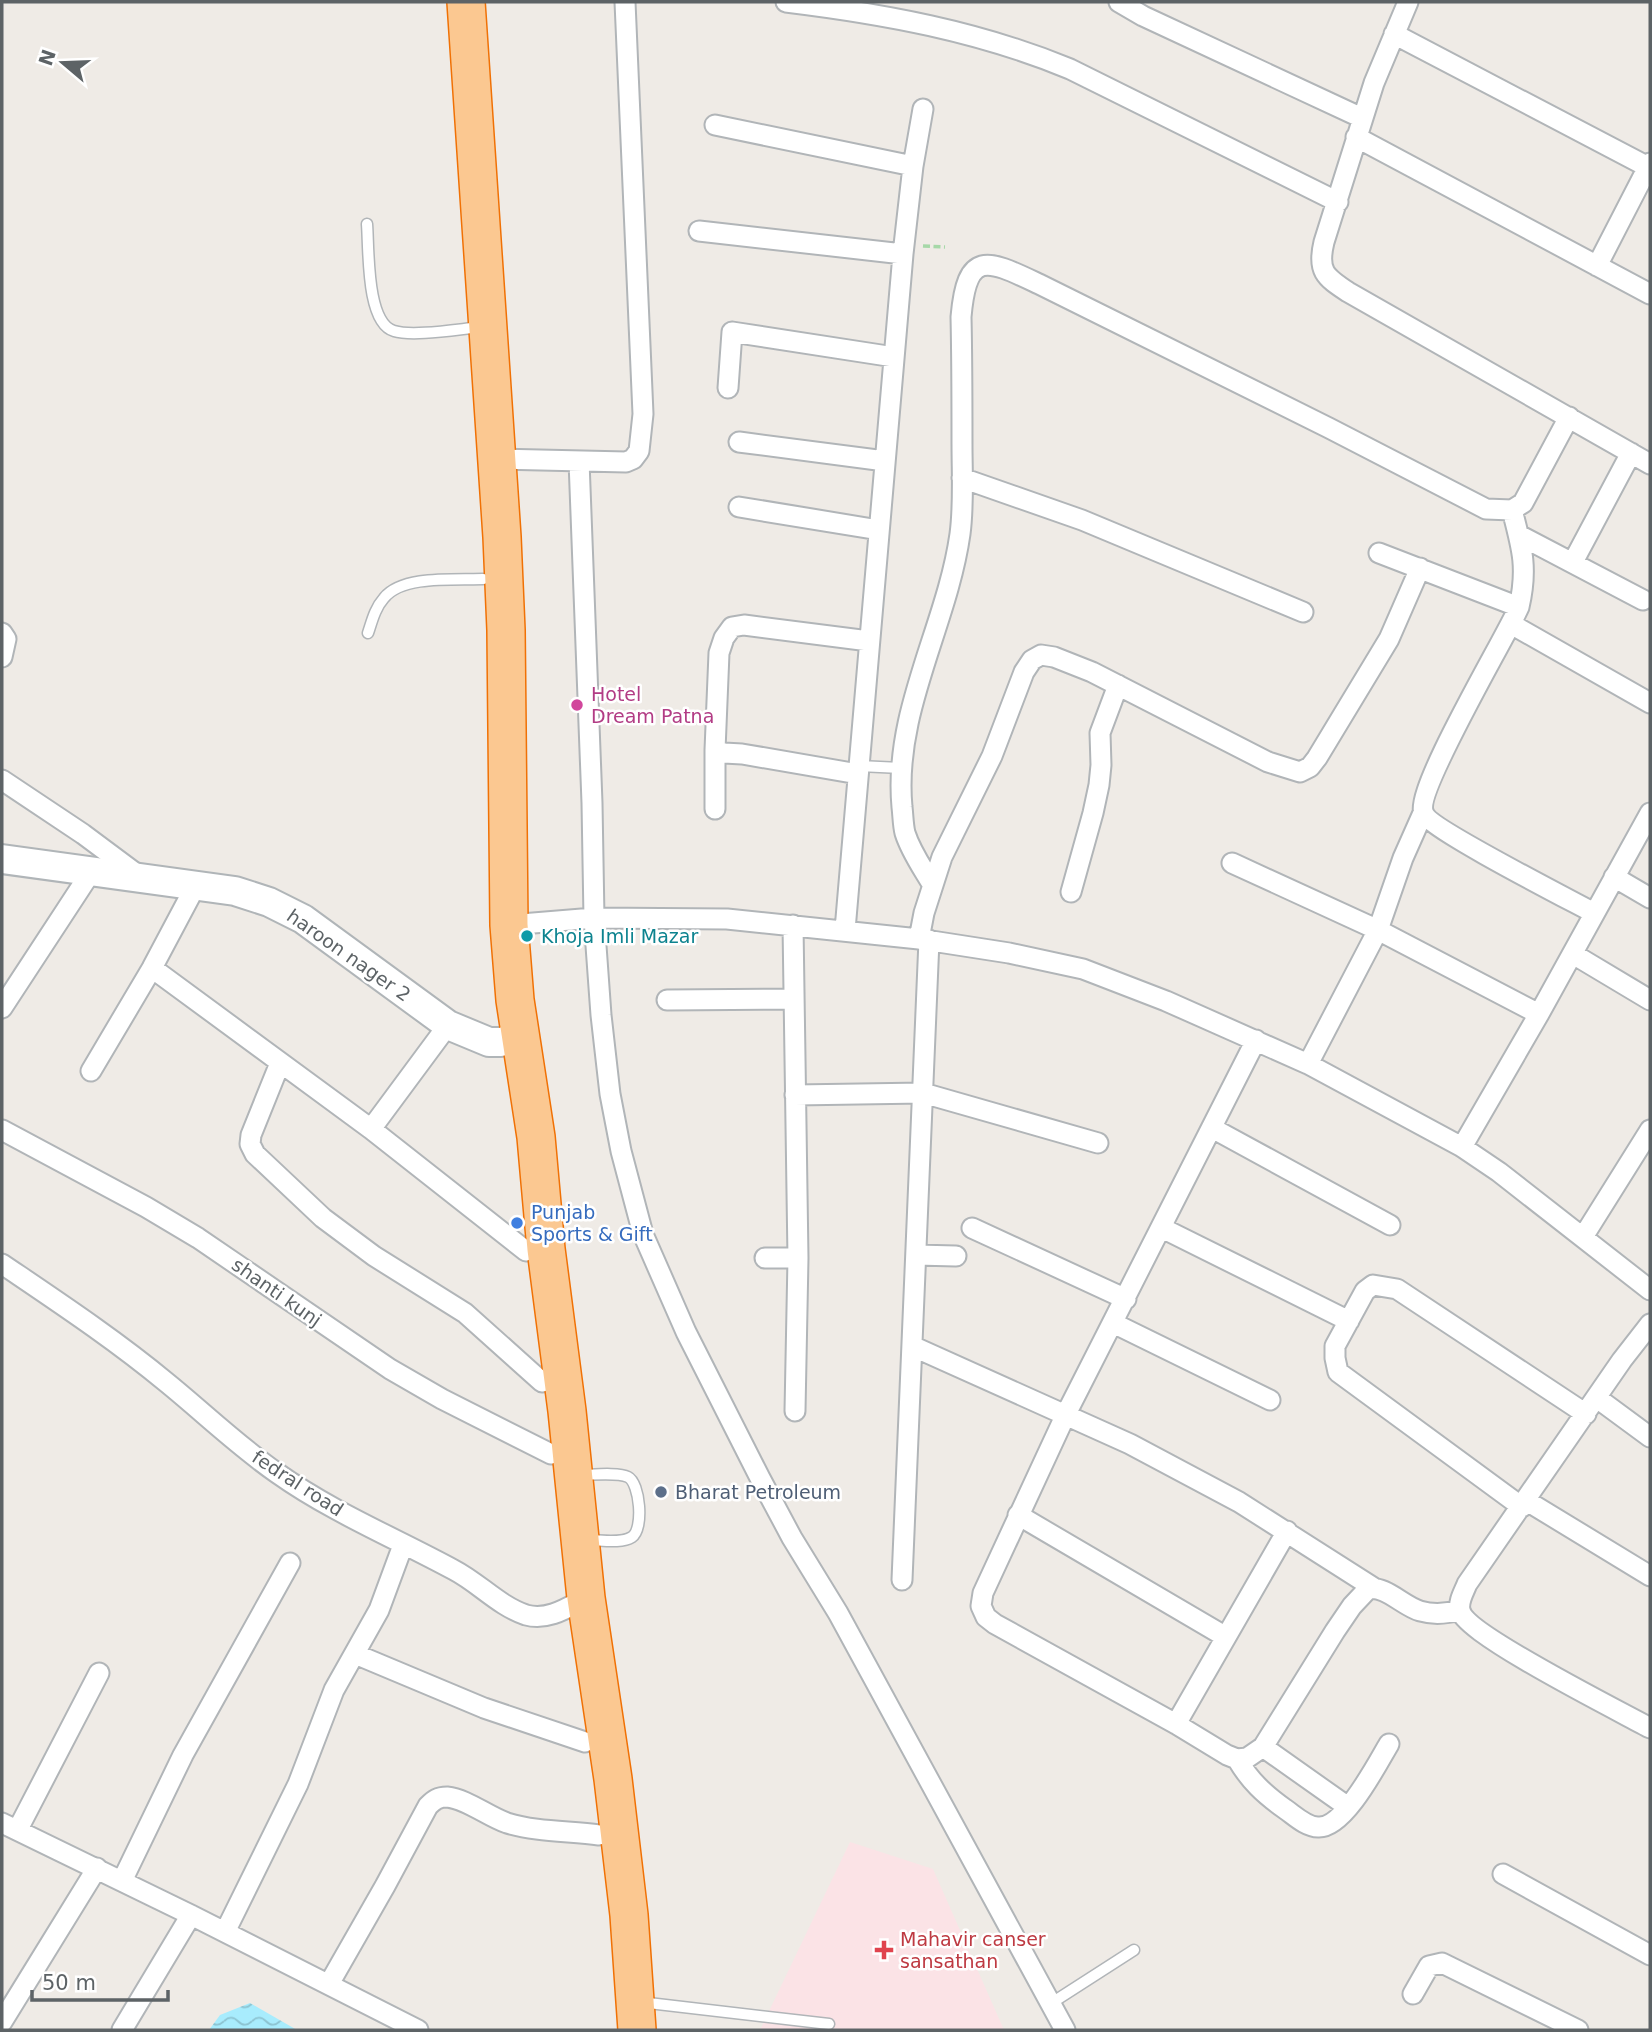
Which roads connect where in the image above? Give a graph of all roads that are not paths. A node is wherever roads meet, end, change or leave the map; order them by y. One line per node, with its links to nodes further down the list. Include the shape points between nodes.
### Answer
1 (445, 2): 20 (highway)
2 (466, 2): 20 (highway)
3 (625, 2): 27 (street, via 643,386 641,440 639,451 626,462)
4 (786, 2): 14 (street, via 926,23 1029,52)
5 (1119, 2): 9 (street)
6 (1408, 2): 7 (street)
7 (1394, 34): 9 (street); 12 (street)
8 (923, 109): 13 (street)
9 (1362, 118): 11 (street)
10 (715, 125): 13 (street)
11 (1356, 137): 14 (street); 18 (street)
12 (1649, 165): 18 (street)
13 (913, 166): 17 (street)
14 (1338, 202): 23 (street, via 1320,256 1322,270 1331,281)
15 (367, 224): 20 (lane, via 373,293 382,325 404,333)
16 (699, 231): 17 (street)
17 (903, 254): 21 (street)
18 (1597, 266): 19 (street)
19 (1650, 295)
20 (479, 327): 26 (highway); 38 (highway)
21 (894, 357): 22 (street, via 732,332); 28 (street)
22 (728, 388)
23 (1569, 417): 25 (street); 32 (street, via 1532,489)
24 (739, 442): 28 (street)
25 (1631, 453): 29 (street); 36 (street)
26 (498, 459): 27 (street); 66 (highway, via 506,630)
27 (579, 461): 65 (street)
28 (885, 461): 33 (street)
29 (1650, 464)
30 (962, 478): 32 (street, via 963,293 967,277 989,264 1039,284 1471,502 1486,509); 40 (street, via 1082,520); 49 (street, via 960,533 952,573 913,702)
31 (739, 507): 33 (street)
32 (1512, 510): 34 (street)
33 (879, 530): 44 (street)
34 (1519, 534): 36 (street); 41 (street, via 1524,585)
35 (1379, 552): 37 (street)
36 (1573, 562): 39 (street)
37 (1420, 568): 41 (street); 46 (street, via 1389,639 1317,758 1300,772 1268,762)
38 (483, 579): 42 (lane, via 399,586 377,608); 79 (highway, via 489,926 494,1002)
39 (1643, 600)
40 (1303, 612)
41 (1515, 616): 47 (street); 53 (street, via 1434,771 1422,803)
42 (368, 633)
43 (2, 634): 45 (street, via 6,639)
44 (869, 642): 48 (street, via 732,627 719,653); 50 (street)
45 (2, 657)
46 (1118, 685): 60 (street, via 1054,657 1041,655 1032,660); 62 (street, via 1100,733 1099,785)
47 (1650, 702)
48 (715, 750): 50 (street); 52 (street)
49 (901, 768): 50 (lane); 60 (street, via 904,830)
50 (858, 770): 68 (street)
51 (2, 780): 59 (street)
52 (715, 809)
53 (1423, 813): 64 (street, via 1430,822); 69 (street)
54 (1650, 813): 58 (street)
55 (2, 859): 57 (street, haroon nager 2)
56 (1232, 863): 69 (street)
57 (92, 872): 59 (street, haroon nager 2); 76 (street)
58 (1614, 877): 63 (street); 64 (street)
59 (145, 880): 61 (street, haroon nager 2)
60 (932, 884): 70 (street, via 923,913)
61 (195, 887): 72 (street); 78 (street, haroon nager 2, via 235,891 303,919)
62 (1071, 892)
63 (1650, 898)
64 (1594, 913): 71 (street)
65 (594, 918): 66 (street); 67 (street, via 699,918); 147 (street, via 612,1104 640,1224 662,1280 792,1538 838,1613)
66 (509, 925): 79 (highway, via 515,1000)
67 (793, 925): 68 (street); 73 (street)
68 (845, 930): 70 (street)
69 (1378, 930): 77 (street); 82 (street)
70 (924, 939): 80 (street, via 1083,969); 84 (street)
71 (1573, 954): 75 (street); 77 (street)
72 (152, 968): 81 (street); 83 (street)
73 (794, 999): 74 (street); 85 (street)
74 (667, 1000)
75 (1650, 1000)
76 (2, 1008)
77 (1539, 1014): 91 (street)
78 (448, 1025): 79 (street, haroon nager 2, via 489,1042); 87 (street)
79 (510, 1039): 96 (highway); 114 (highway, via 536,1137)
80 (1256, 1040): 82 (street); 86 (street)
81 (280, 1063): 87 (street); 108 (street, via 251,1135 255,1154 323,1218 466,1313)
82 (1308, 1064): 91 (street)
83 (91, 1071)
84 (923, 1093): 85 (street); 90 (street); 97 (street)
85 (795, 1095): 100 (street)
86 (1212, 1128): 92 (street); 94 (street)
87 (371, 1129): 96 (street)
88 (2, 1130): 114 (street, shanti kunj, via 198,1238 390,1369)
89 (1650, 1130): 95 (street)
90 (1098, 1143)
91 (1462, 1147): 95 (street)
92 (1390, 1225)
93 (972, 1228): 103 (street)
94 (1162, 1228): 103 (street); 104 (street)
95 (1583, 1237): 102 (street)
96 (526, 1251): 108 (highway)
97 (916, 1255): 98 (street); 107 (street)
98 (956, 1256)
99 (765, 1258): 100 (street)
100 (798, 1258): 111 (street)
101 (2, 1264): 119 (street, fedral road, via 129,1353 276,1473)
102 (1650, 1290)
103 (1126, 1299): 105 (street)
104 (1349, 1321): 110 (street, via 1374,1285 1397,1289); 115 (street, via 1335,1346 1338,1372)
105 (1113, 1323): 109 (street); 112 (street)
106 (1650, 1324): 110 (street)
107 (912, 1346): 112 (street); 122 (street)
108 (542, 1382): 114 (highway)
109 (1270, 1400)
110 (1591, 1406): 113 (street); 115 (street)
111 (796, 1411)
112 (1066, 1414): 116 (street); 117 (street, via 1187,1474)
113 (1650, 1437)
114 (563, 1465): 118 (highway); 118 (lane, via 632,1480 640,1522 637,1533 629,1539); 124 (highway)
115 (1525, 1504): 121 (street); 125 (street, via 1467,1584)
116 (1018, 1515): 126 (street); 129 (street, via 983,1593 981,1606 986,1617)
117 (1287, 1531): 123 (street); 126 (street)
118 (581, 1540): 124 (highway)
119 (403, 1545): 124 (street, fedral road, via 457,1571 527,1615 543,1616); 127 (street, via 383,1601)
120 (290, 1563): 140 (street, via 183,1755)
121 (1650, 1576)
122 (902, 1580)
123 (1374, 1588): 125 (street, via 1423,1612); 133 (street, via 1352,1606)
124 (576, 1603): 131 (highway); 148 (highway, via 612,1779 629,1915)
125 (1460, 1610): 130 (street, via 1466,1621 1498,1644)
126 (1226, 1637): 129 (street)
127 (355, 1654): 131 (street, via 484,1708); 142 (street)
128 (99, 1673): 136 (street)
129 (1176, 1724): 134 (street)
130 (1650, 1728)
131 (585, 1742): 137 (highway)
132 (1390, 1744): 135 (street)
133 (1263, 1747): 134 (street, via 1255,1755); 135 (street)
134 (1237, 1759): 135 (street, via 1263,1793 1307,1824 1329,1825)
135 (1348, 1807)
136 (10, 1826): 138 (street)
137 (599, 1835): 145 (street, via 507,1823 464,1802 436,1798); 148 (highway, via 609,1917)
138 (97, 1868): 140 (street); 149 (street)
139 (1503, 1874): 144 (street)
140 (122, 1881): 141 (street)
141 (191, 1915): 142 (street); 151 (street)
142 (225, 1932): 145 (street)
143 (1134, 1950): 147 (lane)
144 (1650, 1955)
145 (329, 1984): 152 (street)
146 (1413, 1994): 154 (street, via 1429,1966 1441,1963)
147 (1050, 2004): 153 (street)
148 (630, 2021): 150 (lane)
149 (2, 2022)
150 (829, 2024)
151 (122, 2030)
152 (418, 2030)
153 (1065, 2030)
154 (1578, 2030)

